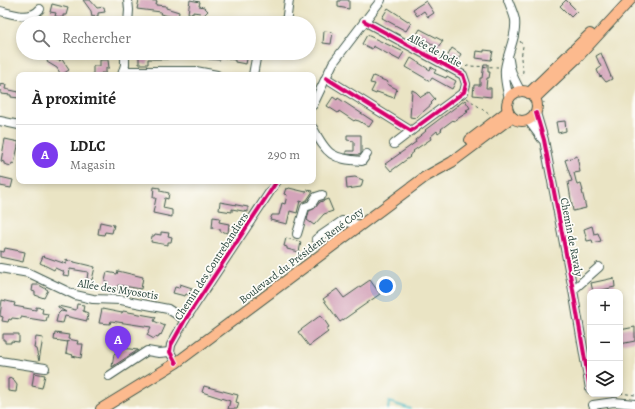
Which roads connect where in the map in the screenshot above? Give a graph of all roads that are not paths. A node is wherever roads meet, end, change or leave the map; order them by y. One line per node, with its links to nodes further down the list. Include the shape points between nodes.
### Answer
1 (128, 0): 9 (street)
2 (289, 0): 10 (street)
3 (381, 0): 11 (street)
4 (508, 0): 12 (street, via 515,20)
5 (624, 0): 20 (main road)
6 (630, 0): 20 (main road, via 576,59)
7 (40, 9): 8 (street, via 32,16)
8 (0, 11)
9 (129, 16)
10 (287, 16)
11 (364, 21): 19 (street, via 333,63); 27 (street, Allée de Jodie, via 463,75 466,84 464,92)
12 (509, 57): 20 (street, via 514,79); 22 (street, via 505,67)
13 (125, 60): 15 (street)
14 (256, 60): 18 (street)
15 (122, 72)
16 (159, 72): 17 (street)
17 (201, 72)
18 (254, 72)
19 (326, 78): 21 (street); 27 (street)
20 (531, 94): 22 (main road, via 514,94); 24 (main road, via 537,107)
21 (316, 99)
22 (509, 99): 23 (main road)
23 (510, 114): 24 (main road, via 521,121); 33 (main road, Boulevard du Président René Coty)
24 (535, 115): 38 (street, Chemin de Ravaly, via 544,140)
25 (0, 123): 26 (street)
26 (16, 125)
27 (411, 131): 29 (street)
28 (316, 134): 30 (street, via 326,151 336,157 362,160)
29 (394, 144)
30 (367, 154)
31 (275, 184): 39 (street, Chemin des Contrebandiers)
32 (322, 195): 34 (street, via 304,208)
33 (360, 225): 35 (street, via 342,221); 42 (main road, Boulevard du Président René Coty)
34 (297, 234)
35 (316, 239)
36 (0, 268): 39 (street, Allée des Myosotis, via 29,273 75,295 168,309)
37 (599, 268): 38 (street)
38 (573, 290): 44 (street, Chemin de Ravaly)
39 (185, 320): 40 (street, Chemin des Contrebandiers)
40 (170, 352): 42 (street); 45 (street, via 147,351)
41 (0, 361): 43 (street)
42 (176, 363): 49 (main road, Boulevard du Président René Coty)
43 (45, 368)
44 (587, 372)
45 (109, 376)
46 (591, 397): 48 (street)
47 (635, 404): 48 (street, via 614,402)
48 (593, 407)
49 (101, 409)

